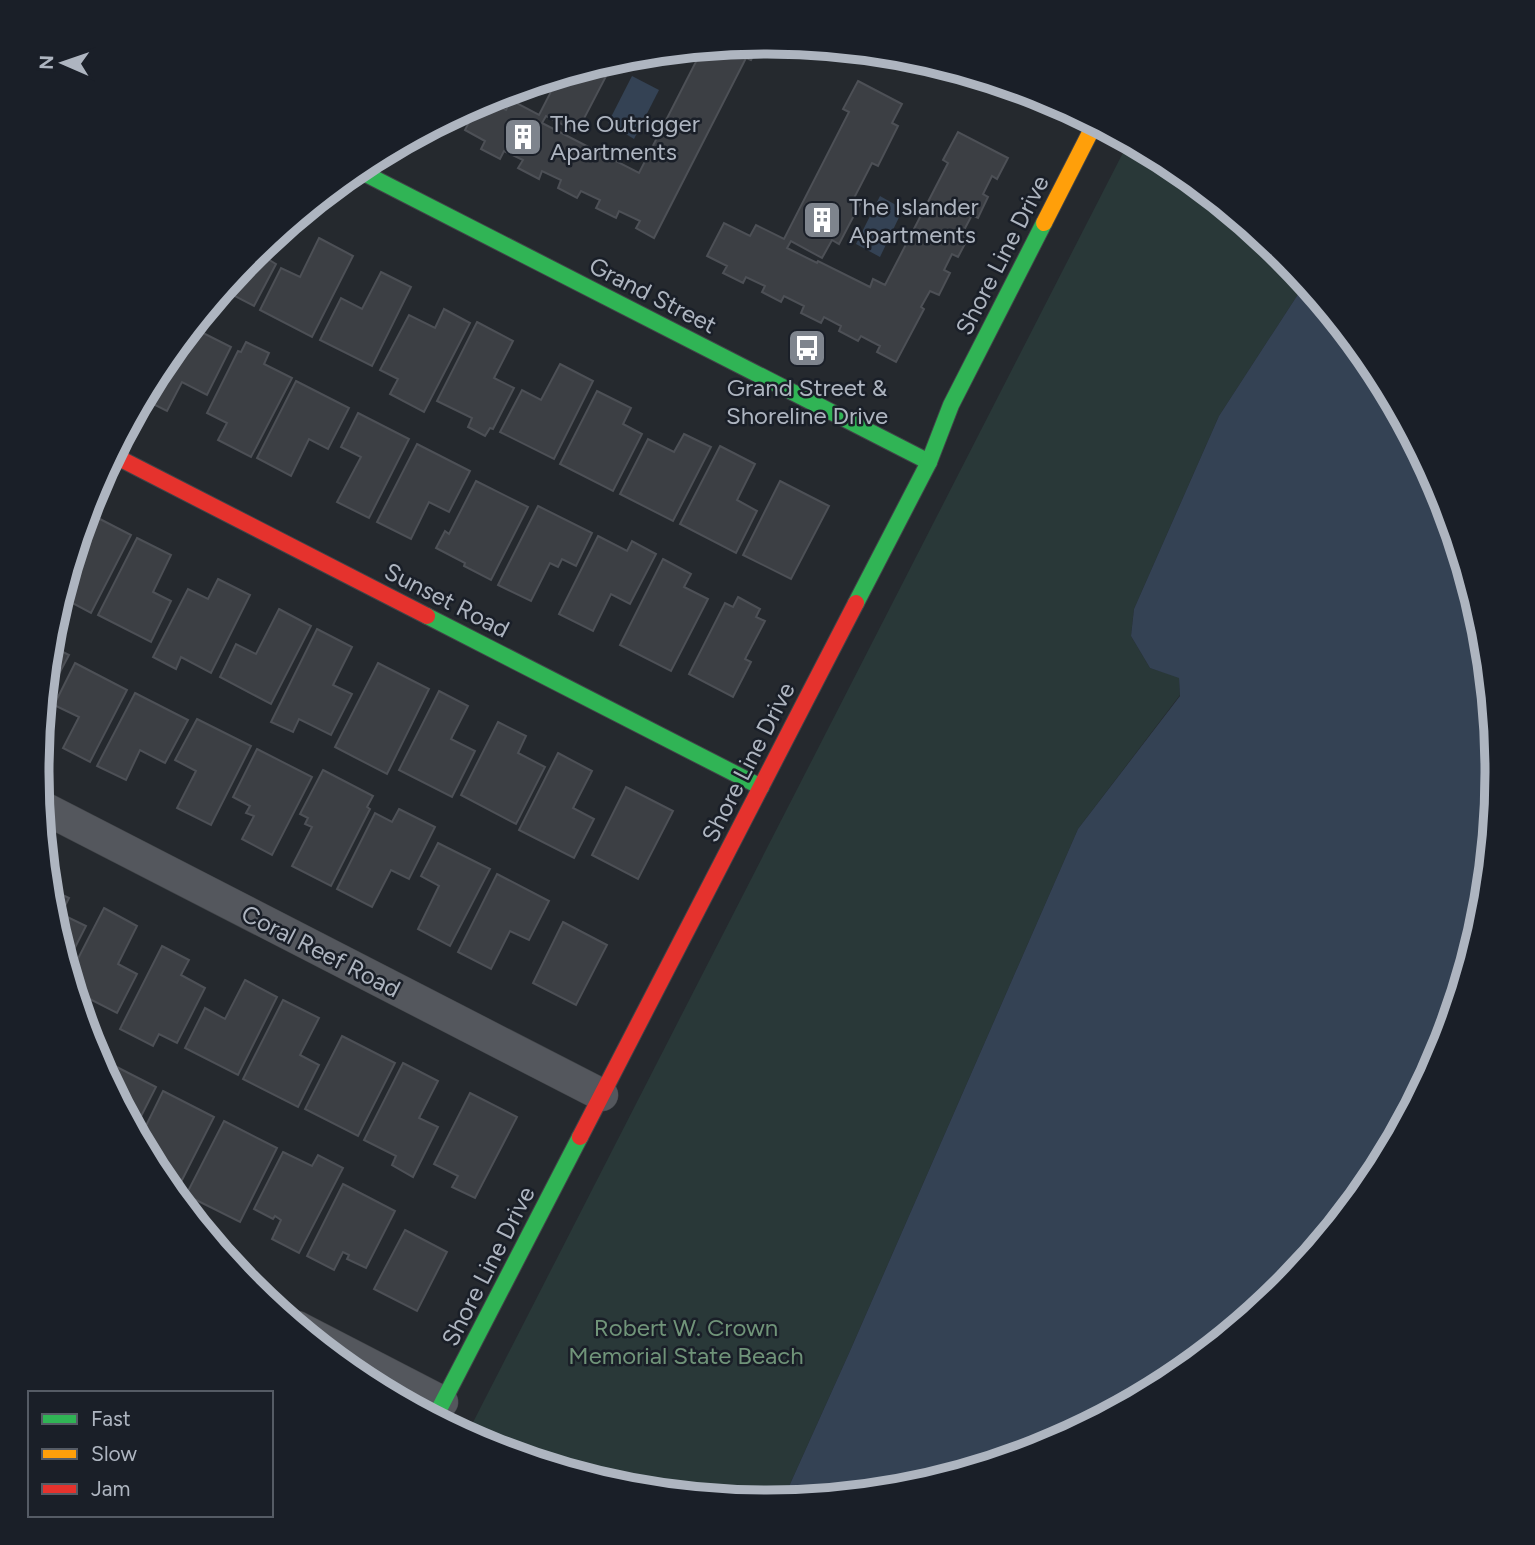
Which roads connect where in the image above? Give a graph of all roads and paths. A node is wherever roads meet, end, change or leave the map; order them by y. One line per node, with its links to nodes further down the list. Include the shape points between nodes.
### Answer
1 (1091, 131): 4 (street, Shore Line Drive, via 951,405)
2 (368, 175): 4 (street, Grand Street)
3 (121, 459): 5 (street, Sunset Road)
4 (929, 462): 5 (street, Shore Line Drive)
5 (761, 787): 7 (street, Shore Line Drive)
6 (51, 811): 7 (street, Coral Reef Road)
7 (602, 1095): 9 (street, Shore Line Drive)
8 (358, 1363): 9 (street)
9 (438, 1410)

